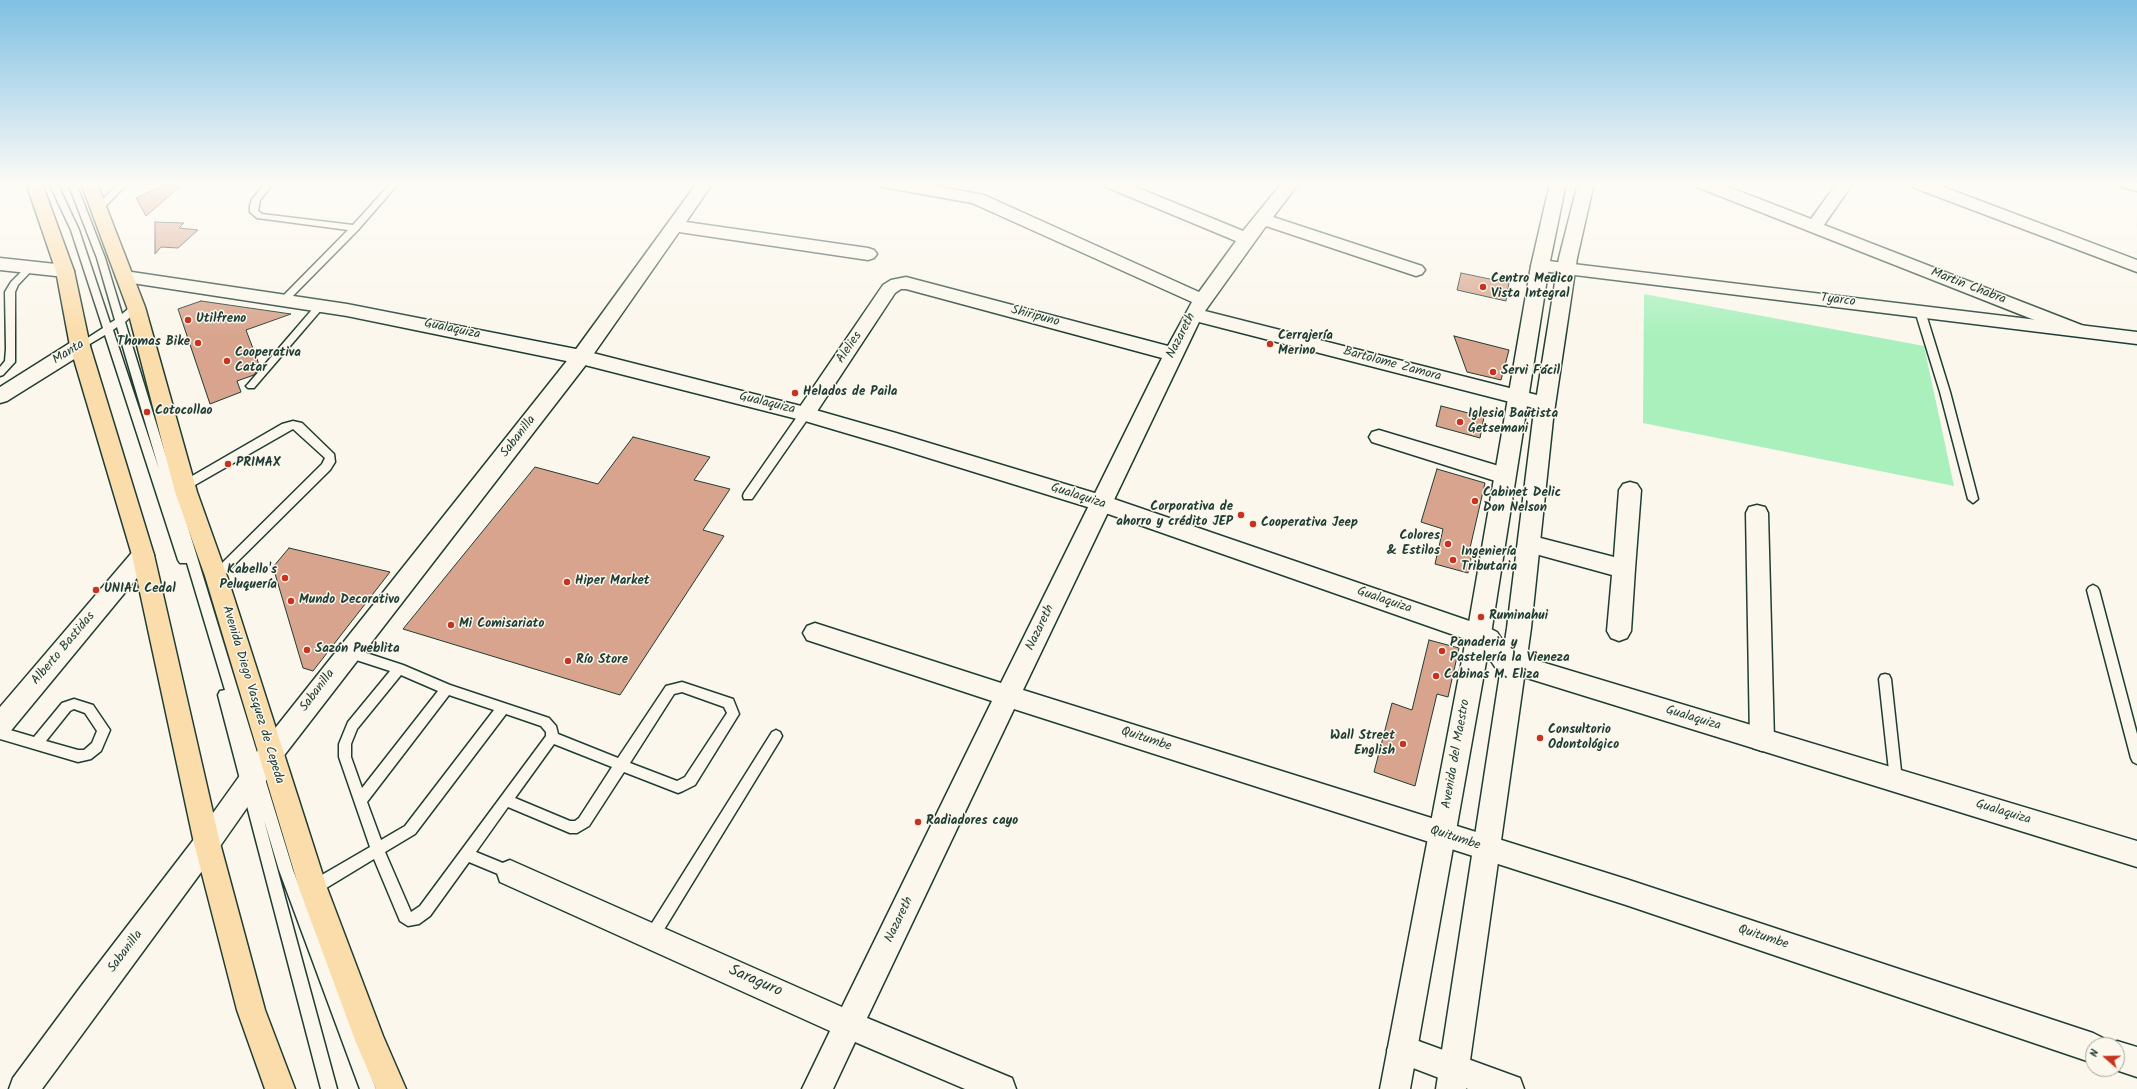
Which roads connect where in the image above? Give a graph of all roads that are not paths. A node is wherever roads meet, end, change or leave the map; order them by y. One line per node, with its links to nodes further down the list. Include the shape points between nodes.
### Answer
1 (52, 234): 24 (main road)
2 (76, 234): 33 (lane)
3 (92, 234): 32 (lane)
4 (109, 234): 25 (main road, Avenida Diego Vasquez de Cepeda)
5 (349, 234): 27 (lane)
6 (669, 234): 38 (street, Sabanilla)
7 (729, 234): 17 (street)
8 (1049, 234): 30 (street, Bartolome Zamora)
9 (1234, 234): 16 (street)
10 (1250, 234): 16 (street, Nazareth)
11 (1307, 234): 23 (street)
12 (1546, 234): 19 (street, Avenida del Maestro)
13 (1574, 234): 22 (street)
14 (1831, 234): 34 (street, Martin Chabra)
15 (2052, 234): 20 (street)
16 (1246, 239): 30 (street, Nazareth)
17 (868, 254)
18 (0, 264): 21 (street)
19 (1540, 266): 22 (street, Tyarco); 42 (street, Avenida del Maestro)
20 (2137, 266)
21 (31, 267): 24 (street); 39 (lane, via 14,284 10,292 10,362)
22 (1566, 269): 31 (street, Tyarco); 43 (street)
23 (1416, 270)
24 (65, 271): 36 (main road)
25 (125, 277): 27 (street, Gualaquiza); 28 (main road, Avenida Diego Vasquez de Cepeda)
26 (897, 284): 37 (street, Shiripuno, via 906,283); 44 (street, Alelies, via 890,289)
27 (284, 300): 29 (street, Gualaquiza)
28 (136, 307): 32 (lane, Manta); 47 (main road, Avenida Diego Vasquez de Cepeda)
29 (318, 307): 38 (street, Gualaquiza, via 347,310); 40 (lane)
30 (1198, 307): 37 (street, Nazareth); 42 (street, Bartolome Zamora)
31 (1920, 311): 34 (street, Tyarco); 50 (lane, via 1943,384)
32 (120, 321): 33 (lane, Manta); 76 (lane)
33 (108, 328): 36 (lane, Manta); 76 (lane, via 201,612)
34 (2077, 330): 35 (street, Tyarco)
35 (2137, 338)
36 (80, 346): 41 (street, Manta); 54 (main road)
37 (1173, 354): 51 (street, Nazareth)
38 (581, 357): 44 (street, Gualaquiza); 61 (street, Sabanilla)
39 (0, 373)
40 (251, 386)
41 (0, 396)
42 (1518, 398): 43 (street, Bartolome Zamora); 46 (street, Avenida del Maestro)
43 (1545, 404): 53 (street)
44 (805, 414): 49 (lane); 51 (street, Gualaquiza)
45 (1380, 437): 46 (street)
46 (1505, 476): 60 (street, Avenida del Maestro)
47 (184, 486): 56 (main road, Avenida Diego Vasquez de Cepeda); 56 (lane, via 293,425 298,426 330,457 326,467)
48 (1630, 490): 55 (street)
49 (748, 496)
50 (1973, 499)
51 (1100, 503): 60 (street, Gualaquiza); 66 (street, Nazareth)
52 (1757, 513): 72 (street)
53 (1529, 544): 55 (street); 62 (street)
54 (143, 555): 68 (street, Alberto Bastidas); 81 (main road)
55 (1624, 569): 58 (street)
56 (216, 576): 76 (main road, Avenida Diego Vasquez de Cepeda)
57 (2093, 590): 74 (lane)
58 (1619, 631)
59 (815, 633): 66 (street, Quitumbe)
60 (1479, 634): 62 (street, Gualaquiza, via 1489,639 1503,660); 80 (street, Avenida del Maestro)
61 (348, 652): 63 (lane); 76 (street, Sabanilla)
62 (1514, 664): 72 (street, Gualaquiza); 82 (street)
63 (399, 669): 65 (lane); 78 (lane, via 352,726 345,744 345,757)
64 (1885, 680): 77 (lane)
65 (447, 689): 67 (lane); 78 (lane)
66 (1008, 696): 80 (street, Quitumbe); 89 (street, Nazareth)
67 (504, 707): 71 (lane, via 545,722 552,730); 83 (lane, via 419,820 400,837)
68 (0, 725)
69 (0, 733): 73 (lane)
70 (776, 736): 88 (lane)
71 (552, 738): 75 (lane); 79 (lane)
72 (1762, 740): 77 (street, Gualaquiza)
73 (37, 743): 73 (lane, via 78,756 87,755 97,747 104,730 89,709 74,704 66,707)
74 (2137, 758)
75 (621, 765): 75 (lane, via 670,690 682,687 728,703 732,707 733,714 690,781 684,785 678,787); 79 (lane, via 584,822 577,827 570,827)
76 (258, 771): 81 (street, Sabanilla); 87 (main road, Avenida Diego Vasquez de Cepeda); 97 (lane); 98 (lane, via 286,870)
77 (1896, 780): 85 (street, Gualaquiza)
78 (360, 800): 83 (lane)
79 (506, 800): 84 (lane)
80 (1443, 835): 82 (street, Quitumbe); 91 (street, Avenida del Maestro)
81 (207, 843): 95 (street, Sabanilla); 96 (main road, via 251,1010)
82 (1487, 849): 90 (street, Quitumbe, via 1626,892); 94 (street)
83 (378, 851): 84 (lane, via 408,919 414,919 425,911); 87 (lane)
84 (467, 854): 86 (lane)
85 (2137, 854)
86 (510, 873): 88 (street, Saraguro)
87 (313, 888): 99 (main road, Avenida Diego Vasquez de Cepeda)
88 (652, 936): 89 (street, Saraguro)
89 (849, 1025): 100 (street, Nazareth); 101 (street, Saraguro)
90 (2085, 1045)
91 (1402, 1050): 94 (street); 102 (street, Avenida del Maestro)
92 (2125, 1058): 93 (street)
93 (2137, 1062)
94 (1453, 1079): 103 (street)
95 (24, 1089)
96 (280, 1089)
97 (329, 1089)
98 (368, 1089)
99 (391, 1089)
100 (816, 1089)
101 (1001, 1089)
102 (1395, 1089)
103 (1510, 1089)

